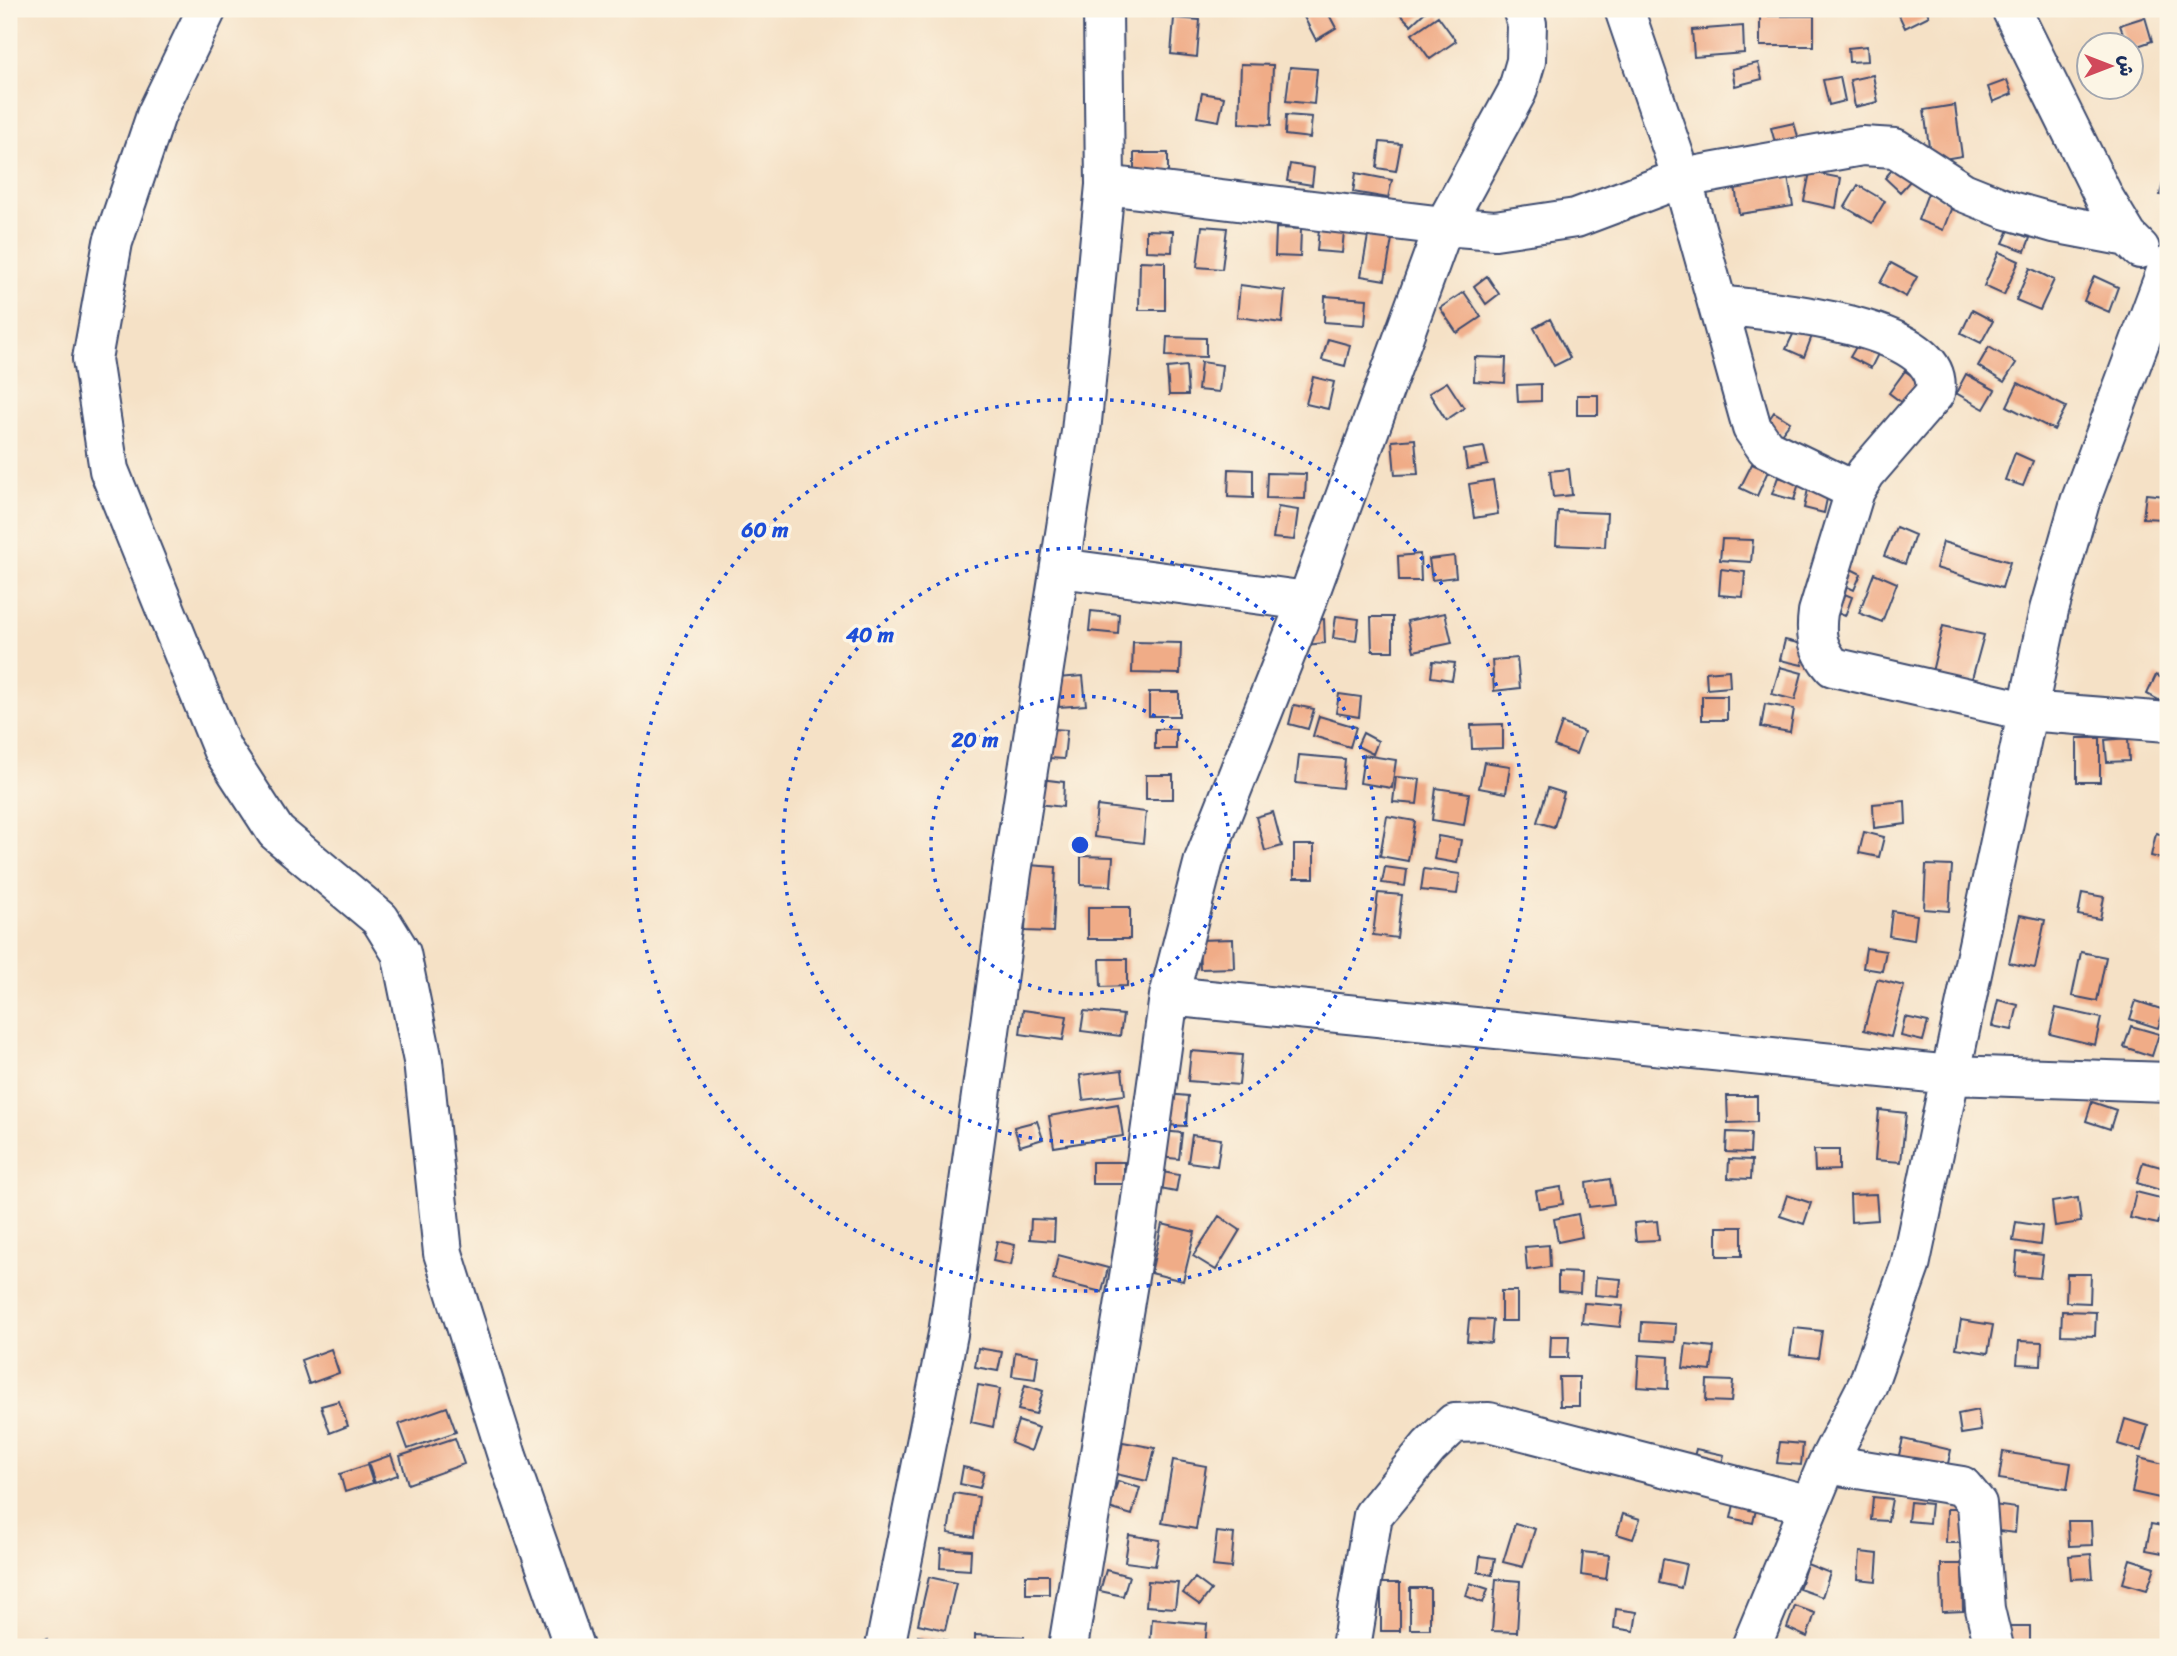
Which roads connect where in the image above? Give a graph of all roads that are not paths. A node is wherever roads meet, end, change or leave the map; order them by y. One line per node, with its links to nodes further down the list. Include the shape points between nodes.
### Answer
1 (208, 9): 22 (street, via 156,115 113,242 92,359 109,470 222,749 275,832 380,919 401,953 423,1061 443,1253)
2 (1103, 9): 7 (street)
3 (1522, 9): 8 (street, via 1527,24 1525,61 1517,92)
4 (1624, 9): 6 (street)
5 (2011, 9): 9 (street)
6 (1682, 178): 8 (street, via 1576,218 1495,230); 9 (street, via 1862,146 1895,148 1963,192 2054,223); 11 (street)
7 (1105, 185): 8 (street); 13 (street, via 1082,432)
8 (1444, 226): 14 (street)
9 (2128, 237): 10 (street)
10 (2167, 272): 15 (street, via 2080,502)
11 (1720, 305): 12 (street, via 1752,428 1766,448); 12 (street, via 1828,318 1874,331 1919,356 1934,373 1935,393)
12 (1855, 491): 15 (street, via 1818,612 1815,632 1821,653 1833,667)
13 (1060, 568): 14 (street); 23 (street, via 1012,872 948,1334)
14 (1307, 601): 17 (street, via 1204,860)
15 (2026, 711): 16 (street); 18 (street)
16 (2168, 722)
17 (1169, 996): 18 (street); 24 (street, via 1135,1241)
18 (1951, 1075): 19 (street); 20 (street, via 1910,1266 1868,1384)
19 (2168, 1082)
20 (1827, 1464): 21 (street); 27 (street, via 1962,1486 1971,1493 1977,1504 1985,1609)
21 (1810, 1504): 25 (street, via 1489,1422 1454,1423 1373,1515); 26 (street)
22 (574, 1647)
23 (885, 1647)
24 (1068, 1647)
25 (1350, 1647)
26 (1751, 1647)
27 (1994, 1647)

